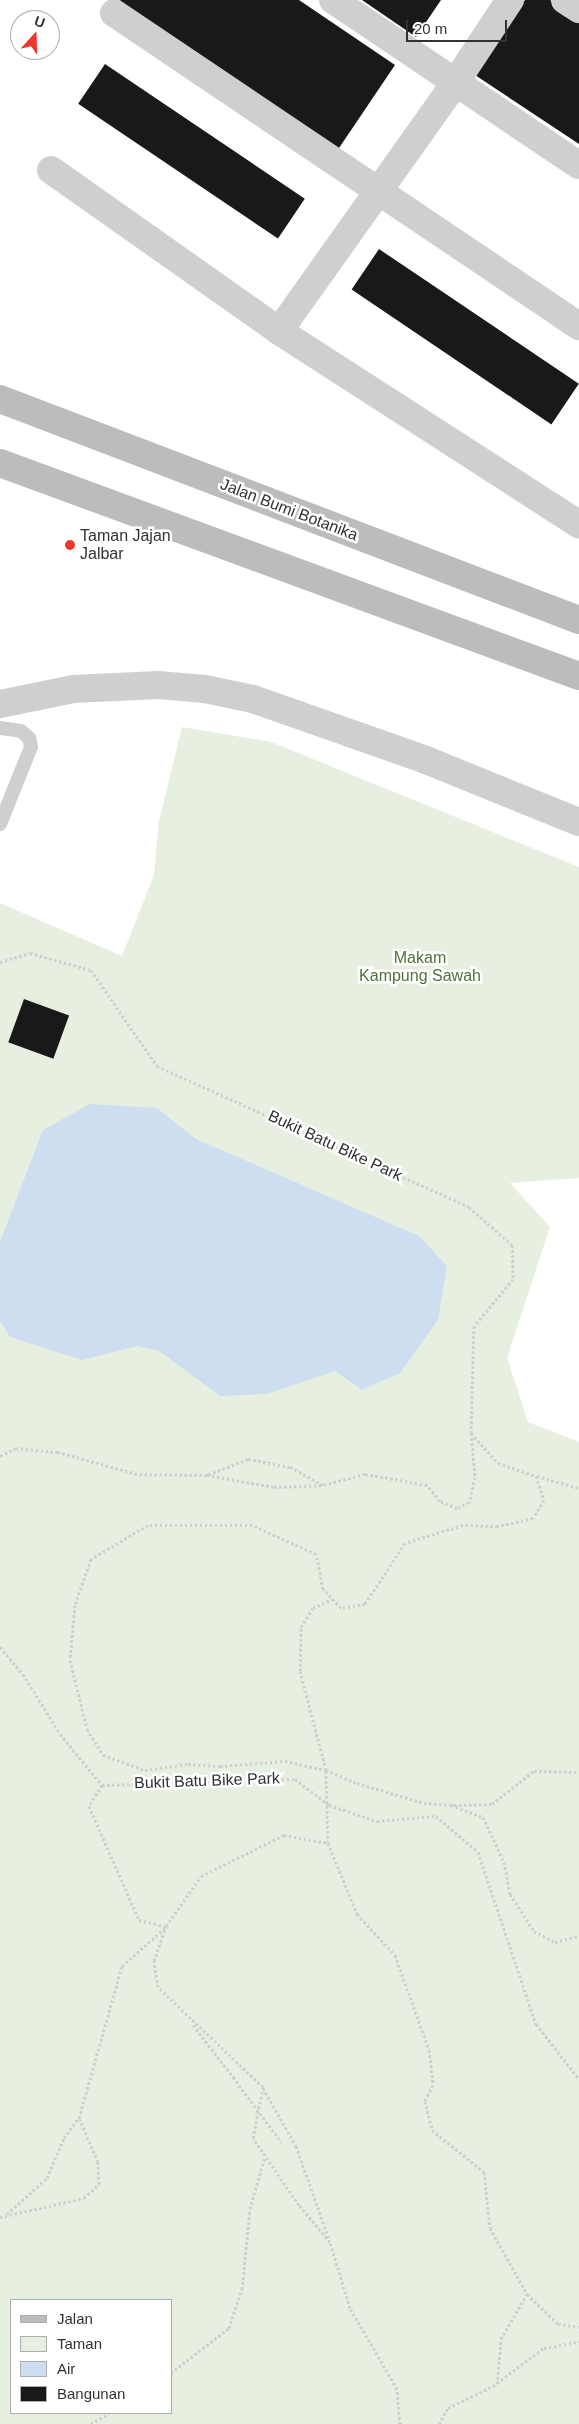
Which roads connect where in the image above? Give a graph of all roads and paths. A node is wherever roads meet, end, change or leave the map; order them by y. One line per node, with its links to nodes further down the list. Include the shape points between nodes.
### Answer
1 (333, 0): 6 (street)
2 (510, 0): 6 (street)
3 (565, 0): 4 (street)
4 (579, 9)
5 (114, 14): 9 (street)
6 (455, 84): 7 (street); 9 (street)
7 (579, 165)
8 (51, 170): 11 (street)
9 (378, 192): 10 (street); 11 (street)
10 (579, 326)
11 (279, 331): 14 (street)
12 (0, 399): 15 (main road, Jalan Bumi Botanika)
13 (0, 463): 16 (main road)
14 (579, 524)
15 (579, 620)
16 (579, 676)
17 (0, 704): 19 (street, via 73,689 158,685 205,689 253,699 417,757)
18 (0, 728): 20 (lane, via 21,731 29,738 31,747)
19 (579, 822)
20 (0, 824)
21 (0, 962): 22 (path, Bukit Batu Bike Park, via 30,953 91,970 157,1066 469,1207 512,1245 513,1279 474,1326)
22 (471, 1433): 25 (path, via 498,1463); 26 (path, Bukit Batu Bike Park, via 475,1477 469,1502 458,1508 440,1501 427,1485 365,1474)
23 (0, 1456): 24 (path, via 16,1448 58,1452 137,1474)
24 (207, 1475): 26 (path, Bukit Batu Bike Park, via 274,1487); 26 (path, via 248,1459 290,1467)
25 (536, 1476): 27 (path); 28 (path, via 544,1500 533,1518 498,1526 463,1525 405,1542 366,1604 341,1608)
26 (323, 1485)
27 (579, 1488)
28 (332, 1599): 30 (path, via 313,1608 302,1627 300,1672); 30 (path, Bukit Batu Bike Park, via 323,1589 316,1554 252,1525 148,1525 92,1559 74,1606 70,1660 86,1729 103,1755 122,1764 145,1770 188,1764 220,1766 285,1761)
29 (0, 1646): 32 (path, via 23,1674 60,1734)
30 (326, 1770): 33 (path); 34 (path, Bukit Batu Bike Park, via 424,1803)
31 (579, 1772): 34 (path, via 534,1771 492,1804)
32 (102, 1785): 33 (path, Bukit Batu Bike Park, via 295,1779); 36 (path, via 89,1806 139,1920)
33 (329, 1805): 35 (path); 39 (path, Bukit Batu Bike Park, via 377,1821 436,1816 478,1852 536,2024)
34 (451, 1805): 37 (path, Bukit Batu Bike Park, via 482,1817 504,1862 510,1894 534,1931 555,1942)
35 (328, 1843): 36 (path, via 284,1835 201,1876); 47 (path, via 357,1914 395,1955 429,2050 433,2085 425,2100 432,2130 484,2172 490,2228)
36 (166, 1926): 38 (path, via 154,1961 158,1987); 41 (path, via 122,1966)
37 (579, 1936)
38 (188, 2018): 40 (path); 42 (path, bridge)
39 (579, 2079)
40 (263, 2087): 43 (path, via 253,2138); 46 (path, via 296,2146)
41 (79, 2118): 44 (path, via 64,2138 46,2178); 44 (path, via 98,2162 99,2184 84,2198)
42 (281, 2142)
43 (265, 2156): 46 (path); 50 (path, via 250,2209 242,2289 228,2328)
44 (7, 2214): 45 (path)
45 (0, 2217)
46 (330, 2242): 54 (path, via 350,2308 396,2390)
47 (527, 2294): 48 (path, via 558,2324); 51 (path, via 501,2339)
48 (579, 2327)
49 (579, 2342): 51 (path, via 544,2348)
50 (172, 2372)
51 (497, 2384): 55 (path, via 448,2408)
52 (107, 2414): 53 (path)
53 (91, 2424)
54 (400, 2424)
55 (440, 2424)

